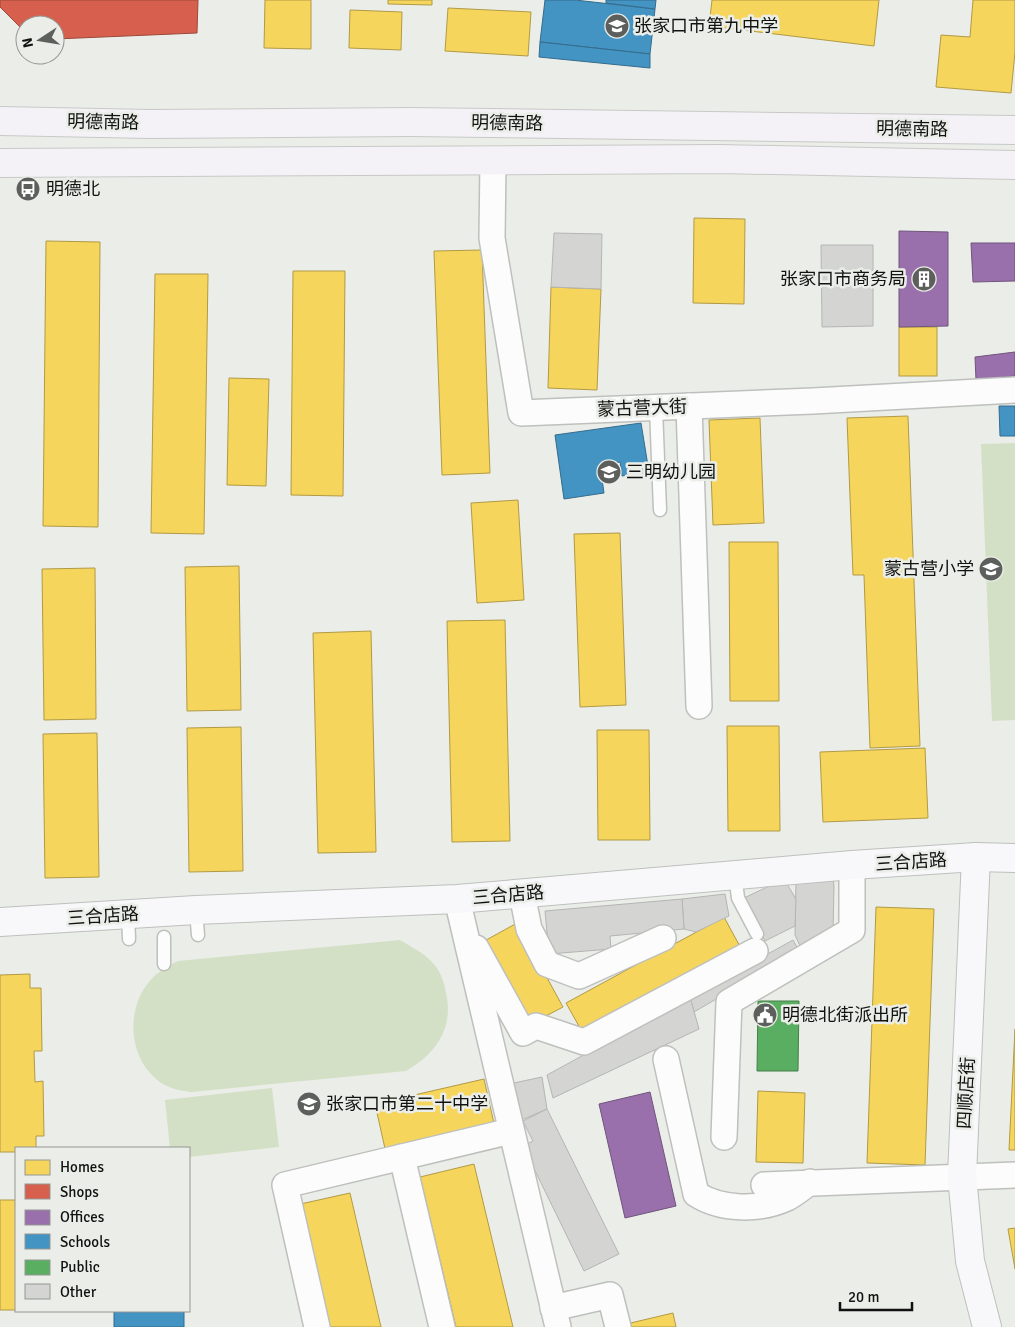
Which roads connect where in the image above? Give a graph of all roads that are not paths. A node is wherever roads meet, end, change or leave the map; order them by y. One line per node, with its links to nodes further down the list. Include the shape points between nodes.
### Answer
1 (0, 121): 2 (main road, 明德南路)
2 (100, 122): 3 (main road, 明德南路, via 411,122); 6 (main road)
3 (1015, 130)
4 (493, 162): 6 (main road, 明德南路); 7 (main road, 明德南路, via 720,159); 10 (street, 蒙古营大街, via 492,238 521,413)
5 (0, 164): 6 (main road, 明德南路)
6 (100, 164)
7 (1015, 165)
8 (1015, 390): 9 (street, 蒙古营大街)
9 (689, 406): 10 (street, 蒙古营大街); 12 (street)
10 (656, 408): 11 (lane)
11 (660, 510)
12 (699, 706)
13 (976, 858): 14 (street, 三合店路); 15 (street, 三合店路); 32 (street, 四顺店街)
14 (1015, 858)
15 (852, 865): 16 (street, 三合店路); 29 (street, via 852,930 730,1002)
16 (735, 874): 17 (street, 三合店路); 22 (lane, via 738,898)
17 (522, 894): 18 (street, 三合店路); 21 (street, via 529,929 547,964 579,976)
18 (457, 899): 19 (street, 三合店路, via 129,927); 26 (street)
19 (0, 922)
20 (164, 937): 24 (lane)
21 (663, 938)
22 (756, 943): 25 (street, via 584,1042 536,1026 523,1033)
23 (476, 948): 25 (street)
24 (164, 964)
25 (511, 1011): 26 (street)
26 (484, 1018): 28 (street)
27 (666, 1059): 33 (street, via 696,1194 708,1202 749,1206 786,1198)
28 (511, 1131): 30 (street); 35 (street)
29 (724, 1137)
30 (402, 1157): 36 (street, via 285,1185); 37 (street)
31 (1015, 1174): 32 (street)
32 (962, 1176): 33 (street); 39 (street, 四顺店街, via 970,1261)
33 (810, 1182): 34 (street)
34 (764, 1185)
35 (556, 1317): 38 (street, via 610,1295)
36 (316, 1327)
37 (442, 1327)
38 (618, 1327)
39 (988, 1327)

